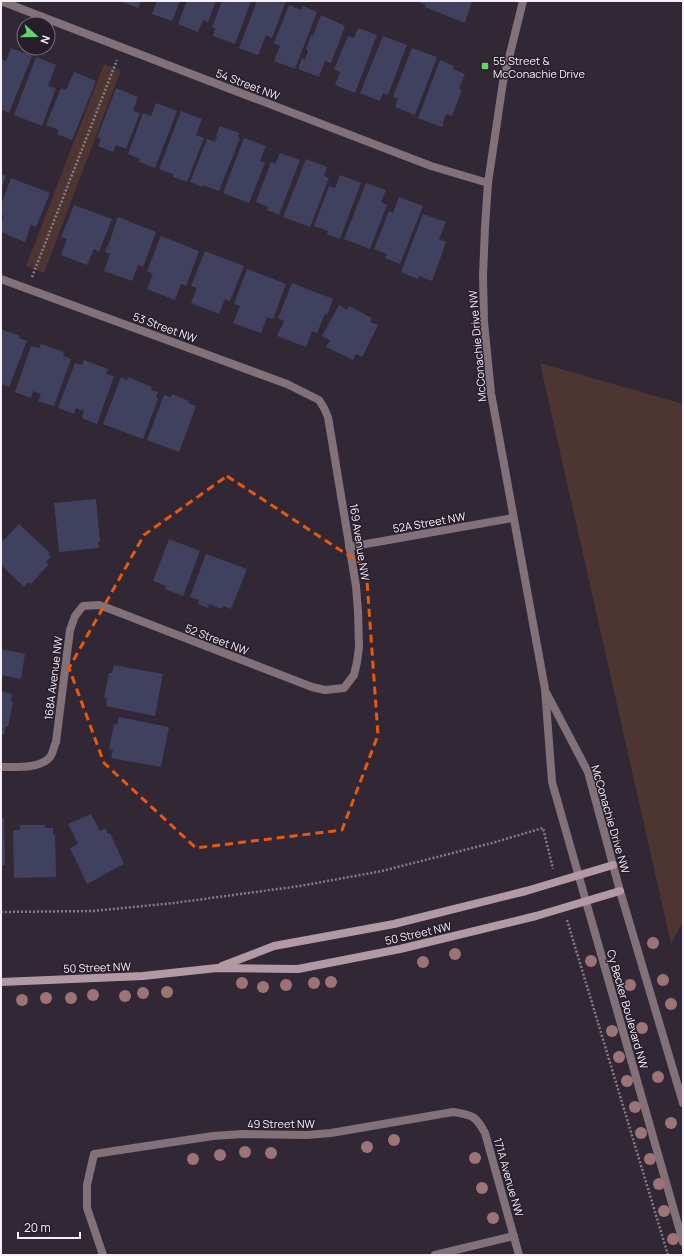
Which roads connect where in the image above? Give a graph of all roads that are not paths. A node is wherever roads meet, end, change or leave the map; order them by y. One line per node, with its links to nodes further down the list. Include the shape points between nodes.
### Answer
1 (1, 1): 3 (street, 54 Street NW, via 431,166)
2 (523, 1): 3 (street, McConachie Drive NW, via 503,82)
3 (488, 183): 6 (street, McConachie Drive NW, via 483,276 484,322 491,393)
4 (1, 279): 5 (street, 53 Street NW, via 287,384)
5 (319, 400): 7 (street, 169 Avenue NW, via 328,417)
6 (513, 518): 7 (street, 52A Street NW); 10 (street, McConachie Drive NW)
7 (349, 547): 9 (street, 169 Avenue NW, via 356,586 359,647 354,674)
8 (83, 606): 9 (street, 52 Street NW, via 99,605 312,688); 11 (street, 168A Avenue NW, via 70,630 56,742 51,756 41,763)
9 (344, 688)
10 (545, 689): 12 (street, McConachie Drive NW); 13 (street, McConachie Drive NW, via 588,772)
11 (1, 767)
12 (552, 782): 14 (street, Cy Becker Boulevard NW)
13 (613, 865): 14 (main road, 50 Street NW); 15 (street, McConachie Drive NW)
14 (579, 875): 16 (street, Cy Becker Boulevard NW); 17 (main road, 50 Street NW, via 394,924 274,946)
15 (620, 891): 16 (main road, 50 Street NW); 19 (street)
16 (586, 901): 17 (main road, 50 Street NW, via 400,949 298,969); 22 (street, Cy Becker Boulevard NW)
17 (217, 968): 18 (main road, 50 Street NW, via 143,976)
18 (1, 982)
19 (683, 1104)
20 (466, 1114): 21 (street, 171A Avenue NW, via 478,1119 485,1133); 23 (street, 49 Street NW, via 439,1113 331,1133 213,1136 94,1154 87,1185 87,1208)
21 (514, 1236): 24 (street); 25 (street, 171A Avenue NW)
22 (683, 1242)
23 (103, 1255)
24 (435, 1255)
25 (519, 1255)

